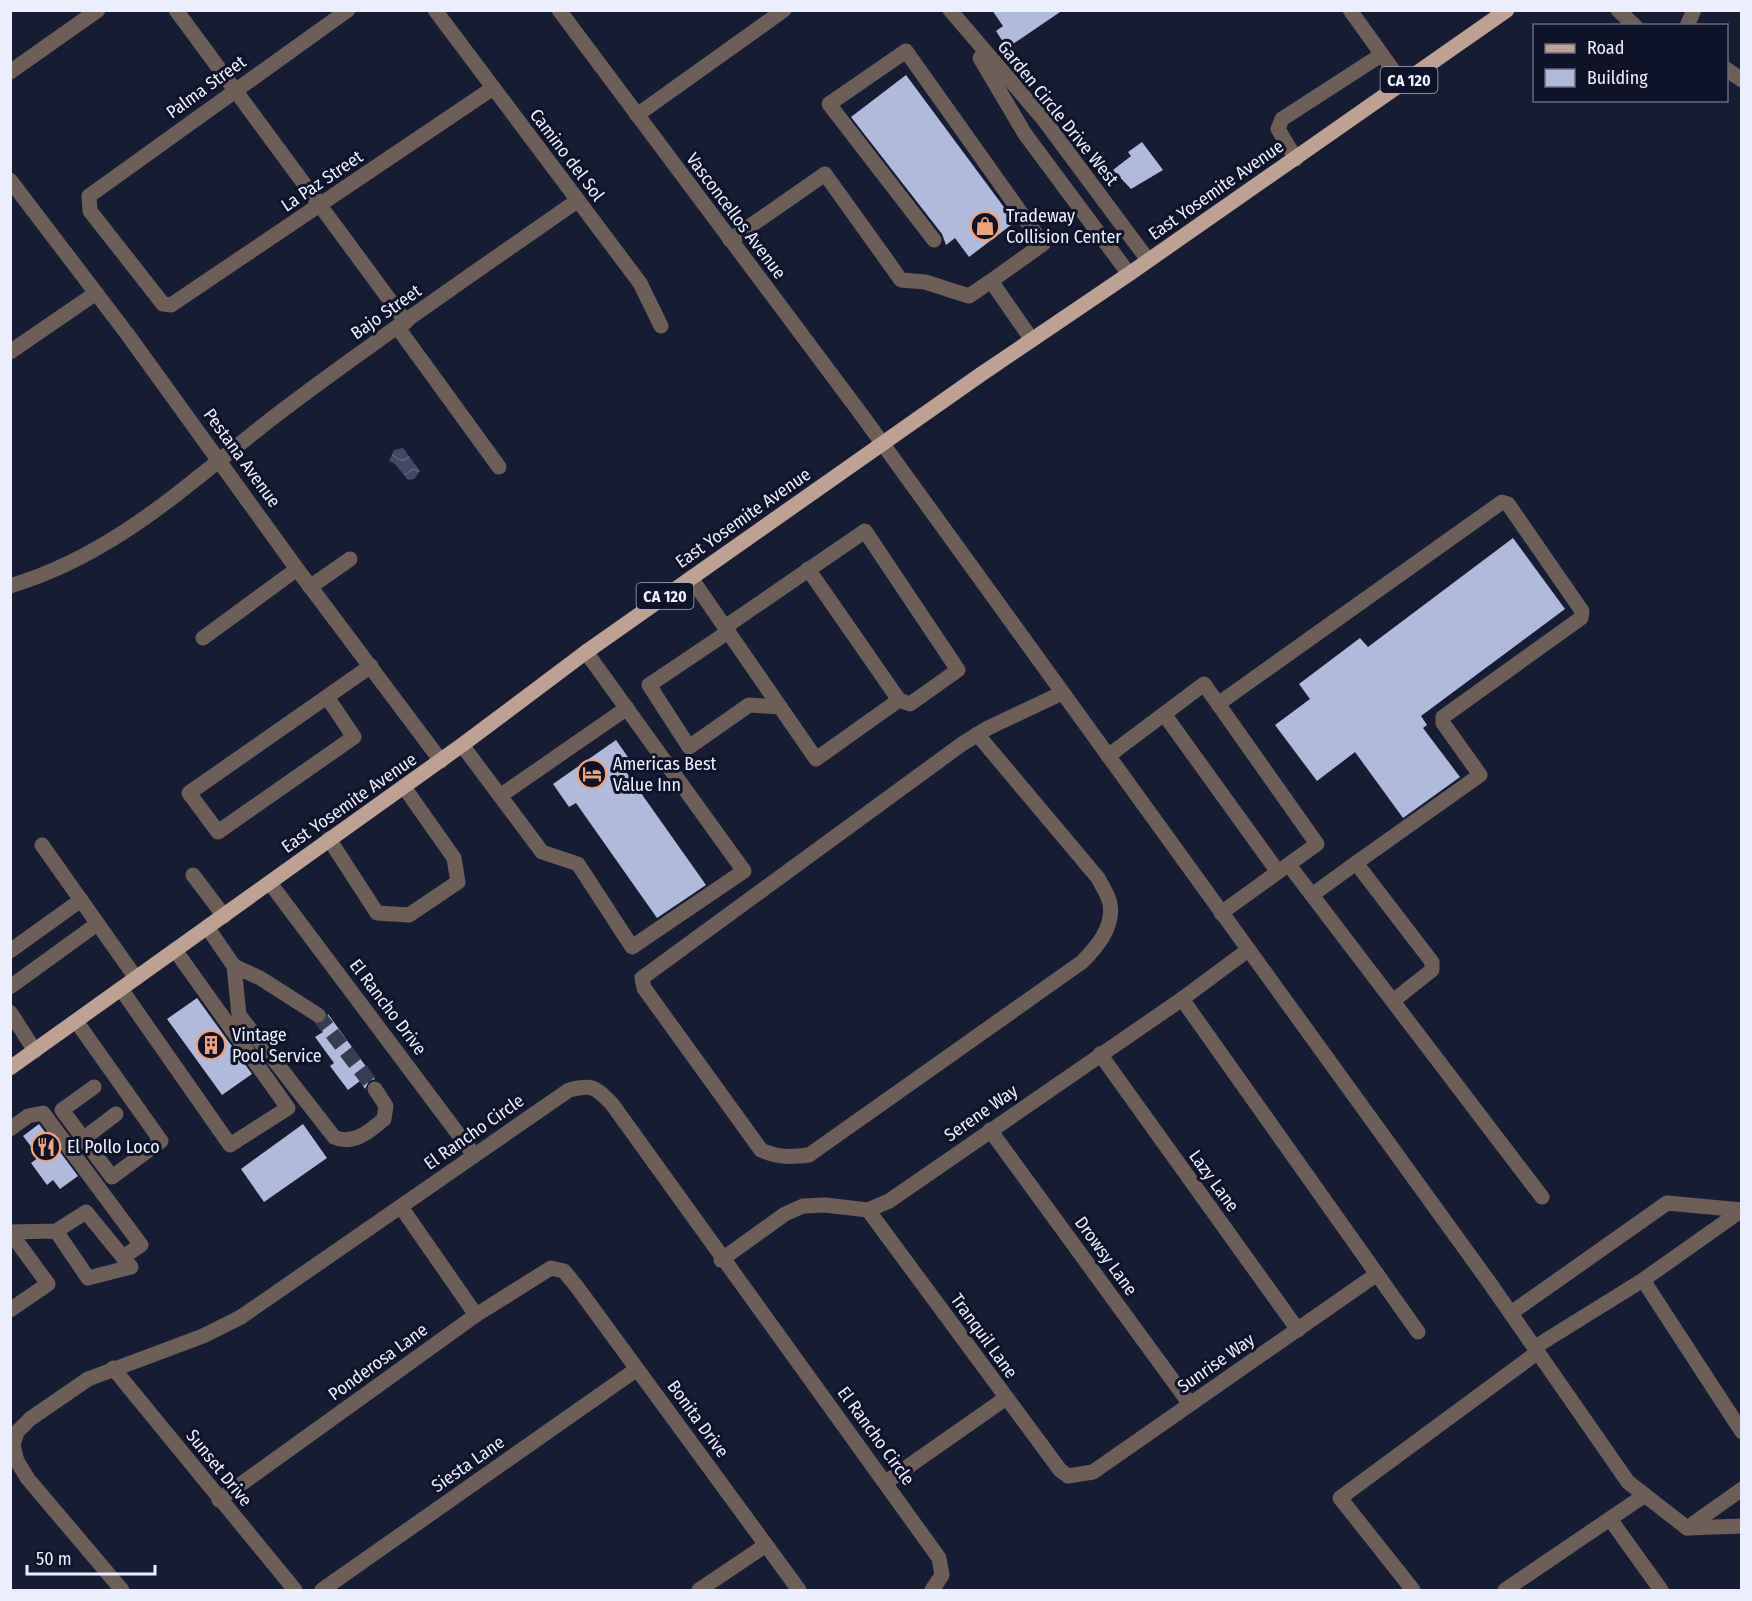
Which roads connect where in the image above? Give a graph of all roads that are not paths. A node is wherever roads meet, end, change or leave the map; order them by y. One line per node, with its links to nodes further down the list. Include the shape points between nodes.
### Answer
1 (98, 10): 16 (street)
2 (176, 10): 20 (street)
3 (348, 10): 20 (street, Palma Street)
4 (435, 10): 19 (street, Camino del Sol)
5 (559, 10): 21 (street, Vasconcellos Avenue)
6 (784, 10): 21 (street)
7 (1350, 10): 14 (street)
8 (1508, 10): 18 (main road, CA 120)
9 (1618, 10): 12 (street)
10 (1694, 10): 13 (street)
11 (958, 14): 28 (street, Garden Circle Drive West, via 1044,120); 29 (street, Garden Circle Drive West, via 1025,134)
12 (1633, 24)
13 (1688, 24)
14 (1382, 55): 18 (street); 22 (street, via 1282,119 1278,129)
15 (1728, 70): 17 (street)
16 (10, 72)
17 (1742, 80)
18 (1403, 84): 22 (main road, East Yosemite Avenue / CA 120)
19 (493, 88): 24 (street, Camino del Sol); 25 (street, La Paz Street)
20 (234, 90): 25 (street); 32 (street, Palma Street, via 89,196 90,211 96,219 155,297)
21 (637, 115): 26 (street, Vasconcellos Avenue)
22 (1296, 159): 28 (main road, East Yosemite Avenue / CA 120)
23 (10, 180): 31 (street, Pestana Avenue)
24 (577, 201): 33 (street, Bajo Street); 34 (street, Camino del Sol, via 640,283)
25 (322, 205): 32 (street, La Paz Street); 33 (street)
26 (730, 240): 30 (street, via 825,174 901,280 925,282 969,296); 37 (street, Vasconcellos Avenue)
27 (934, 240): 30 (street, via 829,104 906,51 1043,244)
28 (1148, 261): 29 (main road, East Yosemite Avenue / CA 120)
29 (1129, 274): 35 (main road, East Yosemite Avenue / CA 120)
30 (991, 281): 35 (street)
31 (96, 293): 36 (street); 38 (street, Pestana Avenue)
32 (171, 305)
33 (401, 325): 38 (street, Bajo Street); 39 (street)
34 (661, 326)
35 (1032, 340): 37 (main road, East Yosemite Avenue / CA 120)
36 (10, 352)
37 (882, 444): 43 (main road, East Yosemite Avenue / CA 120); 50 (street, Vasconcellos Avenue)
38 (220, 459): 41 (street, Pestana Avenue); 44 (street, Bajo Street, via 141,522 81,559 45,576)
39 (499, 467)
40 (350, 559): 45 (street)
41 (297, 569): 45 (street, Pestana Avenue); 47 (street)
42 (808, 569): 46 (street); 52 (street); 52 (street, via 864,531 958,670 910,704)
43 (691, 578): 46 (street); 48 (main road, East Yosemite Avenue / CA 120)
44 (10, 586)
45 (310, 586): 49 (street, Pestana Avenue)
46 (726, 629): 54 (street); 54 (street, via 649,686 689,747 749,705)
47 (203, 638)
48 (586, 652): 55 (street); 58 (main road, East Yosemite Avenue / CA 120)
49 (370, 666): 51 (street); 60 (street, Pestana Avenue)
50 (1062, 693): 57 (street); 59 (street, Vasconcellos Avenue)
51 (327, 697): 51 (street, via 189,793 219,832 354,737)
52 (899, 700): 54 (street, via 816,759)
53 (1218, 704): 56 (street, via 1204,684); 65 (street, via 1502,502 1509,504 1582,611 1581,618 1443,717 1443,723 1480,775); 66 (street, via 1317,844)
54 (780, 707)
55 (627, 708): 62 (street); 62 (street, via 744,871 632,947 578,864 542,852)
56 (1164, 714): 59 (street); 66 (street)
57 (977, 734): 57 (street, via 642,978 644,988 761,1150 773,1156 809,1155 1082,962 1103,936 1110,904 1098,878)
58 (462, 745): 60 (main road, East Yosemite Avenue / CA 120); 62 (street)
59 (1108, 756): 71 (street, Vasconcellos Avenue)
60 (441, 761): 61 (main road, East Yosemite Avenue / CA 120)
61 (404, 787): 63 (main road, East Yosemite Avenue / CA 120); 63 (street, via 454,858 458,882 409,915 378,913)
62 (500, 796)
63 (329, 840): 68 (main road, East Yosemite Avenue / CA 120)
64 (42, 845): 70 (street)
65 (1356, 862): 69 (street); 83 (street, via 1432,962 1432,970)
66 (1284, 868): 69 (street); 71 (street)
67 (193, 875): 72 (street)
68 (270, 883): 72 (main road, East Yosemite Avenue / CA 120); 96 (street, El Rancho Drive)
69 (1312, 895): 83 (street)
70 (81, 900): 73 (street); 77 (street)
71 (1221, 913): 76 (street, Vasconcellos Avenue)
72 (224, 916): 74 (main road, East Yosemite Avenue / CA 120)
73 (97, 924): 79 (street); 80 (street)
74 (207, 927): 75 (main road, East Yosemite Avenue / CA 120); 78 (street)
75 (175, 950): 79 (main road, East Yosemite Avenue / CA 120); 81 (street, via 288,1107 230,1146)
76 (1248, 950): 82 (street, Serene Way); 109 (street, Vasconcellos Avenue)
77 (10, 951)
78 (234, 966): 85 (street); 91 (street, via 239,1015 334,1137 359,1138 384,1119 386,1106)
79 (136, 978): 81 (main road, East Yosemite Avenue / CA 120)
80 (10, 987)
81 (121, 989): 86 (main road, East Yosemite Avenue / CA 120)
82 (1182, 999): 88 (street, Serene Way); 106 (street)
83 (1393, 1001): 97 (street)
84 (10, 1012): 87 (street)
85 (318, 1015)
86 (76, 1021): 87 (main road, East Yosemite Avenue / CA 120); 95 (street, via 161,1141 112,1177)
87 (35, 1051): 89 (main road, East Yosemite Avenue / CA 120)
88 (1100, 1054): 94 (street, Serene Way); 111 (street, Lazy Lane)
89 (10, 1068)
90 (94, 1087): 95 (street, via 62,1110)
91 (375, 1089)
92 (116, 1114): 95 (street)
93 (10, 1129): 103 (street, via 28,1116 43,1113 141,1245)
94 (990, 1130): 99 (street, Serene Way, via 889,1201); 117 (street, Drowsy Lane)
95 (83, 1139)
96 (474, 1155): 98 (street, El Rancho Circle); 104 (street, El Rancho Circle, via 569,1090 595,1088 612,1104)
97 (1542, 1197)
98 (401, 1207): 110 (street); 114 (street, El Rancho Circle, via 241,1317 203,1336)
99 (868, 1210): 104 (street, via 803,1206 785,1214); 116 (street, Tranquil Lane)
100 (1742, 1210): 107 (street); 109 (street, via 1667,1203)
101 (56, 1231): 102 (street); 103 (street, via 86,1212); 103 (street, via 88,1278 131,1267)
102 (10, 1232): 108 (street, via 48,1284)
103 (123, 1257)
104 (721, 1260): 120 (street, El Rancho Circle)
105 (564, 1271): 110 (street, Ponderosa Lane, via 544,1271); 115 (street, Bonita Drive)
106 (1377, 1274): 111 (street, Sunrise Way); 112 (street)
107 (1643, 1280): 113 (street); 118 (street)
108 (10, 1310)
109 (1511, 1313): 113 (street, Vasconcellos Avenue)
110 (476, 1316): 123 (street, Ponderosa Lane)
111 (1298, 1330): 117 (street, Sunrise Way)
112 (1418, 1332)
113 (1537, 1350): 122 (street, Vasconcellos Avenue, via 1628,1482); 134 (street, via 1340,1498)
114 (113, 1368): 123 (street, Sunset Drive); 128 (street, El Rancho Circle, via 88,1379 30,1419 17,1431 13,1445 28,1479)
115 (637, 1369): 127 (street, Bonita Drive); 130 (street, Siesta Lane)
116 (1006, 1398): 119 (street, Tranquil Lane, via 1060,1470); 120 (street)
117 (1190, 1404): 119 (street, Sunrise Way, via 1093,1472)
118 (1742, 1432)
119 (1075, 1477)
120 (886, 1482): 133 (street, El Rancho Circle, via 939,1558 942,1575)
121 (1742, 1489): 126 (street)
122 (1645, 1495): 124 (street); 126 (street, Vasconcellos Avenue)
123 (219, 1500): 129 (street, Sunset Drive)
124 (1610, 1519): 135 (street); 136 (street)
125 (1742, 1526): 126 (street)
126 (1687, 1528)
127 (766, 1545): 131 (street); 132 (street, Bonita Drive)
128 (122, 1590)
129 (295, 1590)
130 (322, 1590)
131 (699, 1590)
132 (799, 1590)
133 (932, 1590)
134 (1413, 1590)
135 (1505, 1590)
136 (1661, 1590)

